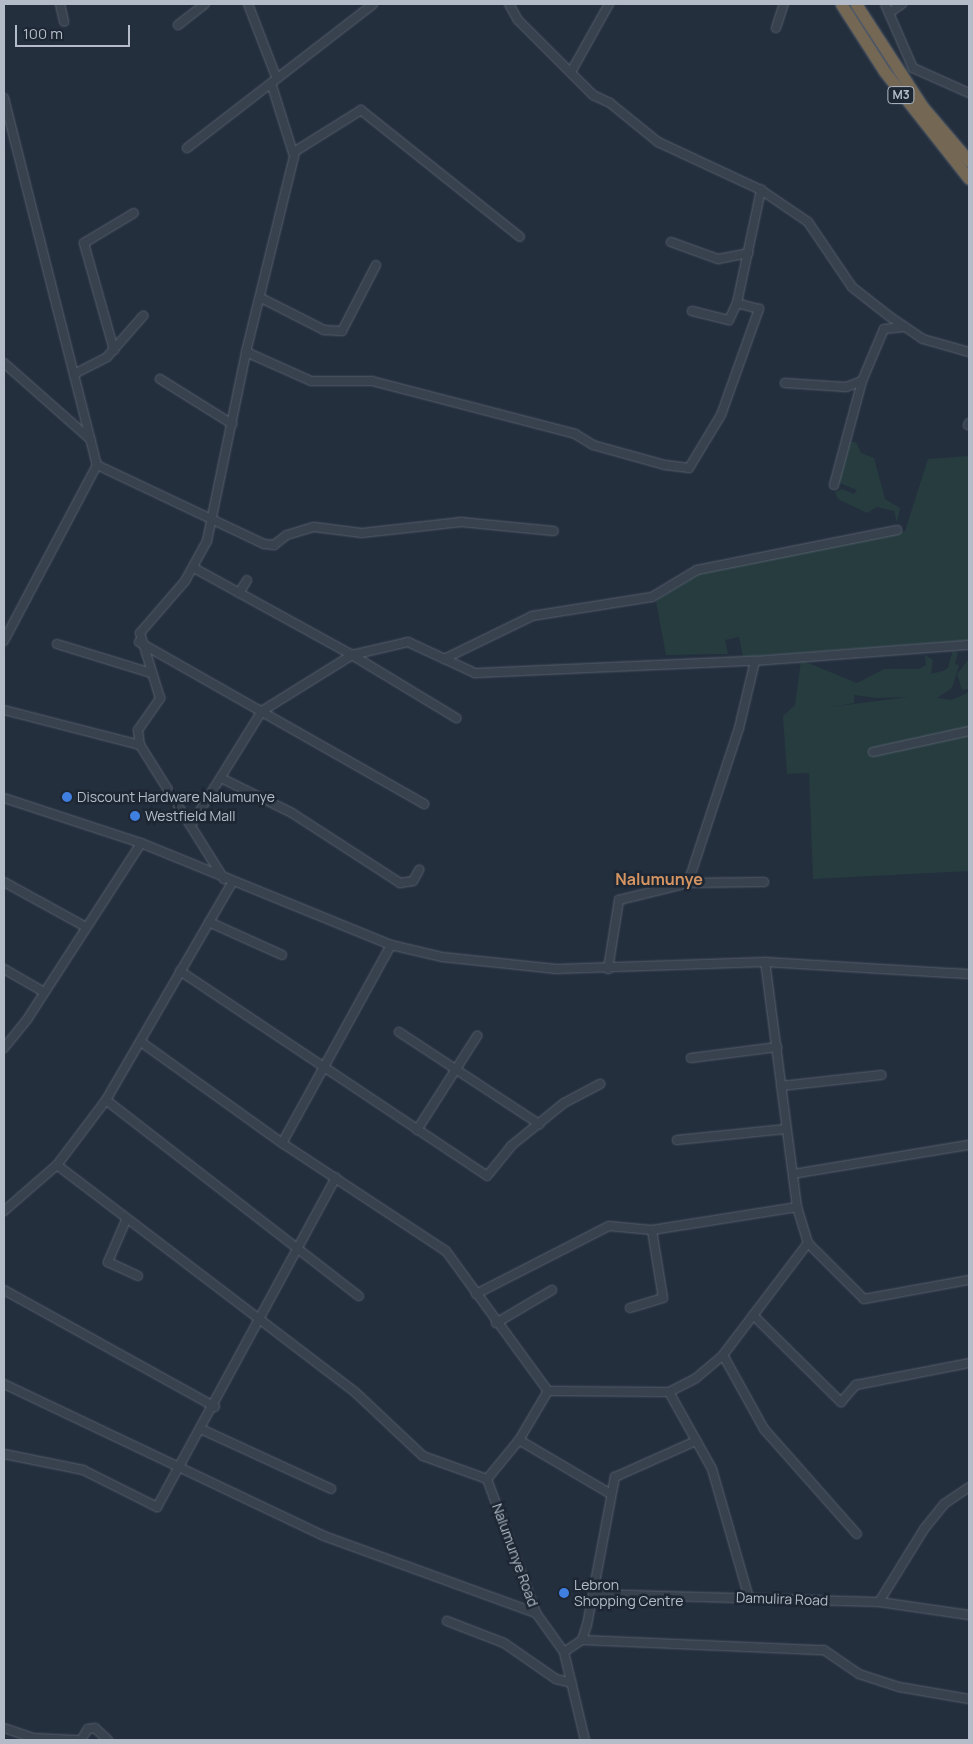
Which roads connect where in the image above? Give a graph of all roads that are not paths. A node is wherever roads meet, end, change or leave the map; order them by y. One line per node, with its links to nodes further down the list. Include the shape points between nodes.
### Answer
1 (60, 4): 13 (street)
2 (205, 4): 14 (street)
3 (248, 4): 17 (street)
4 (373, 4): 17 (street)
5 (509, 4): 16 (street, via 518,20)
6 (609, 4): 16 (street)
7 (784, 4): 15 (street)
8 (841, 4): 25 (highway, M3, via 884,71)
9 (856, 4): 24 (highway, M3, via 923,107)
10 (884, 4): 12 (street)
11 (902, 4): 12 (street)
12 (889, 13): 19 (street, via 913,68)
13 (64, 22)
14 (178, 25)
15 (776, 28)
16 (571, 72): 26 (street, via 593,95 610,104 658,142)
17 (277, 79): 18 (street)
18 (272, 86): 22 (street); 23 (street)
19 (969, 93)
20 (4, 98): 21 (street)
21 (5, 110): 41 (street)
22 (187, 148)
23 (294, 152): 28 (street, via 361,110); 32 (street)
24 (969, 161)
25 (969, 179)
26 (761, 190): 30 (street); 36 (street, via 808,222 852,287)
27 (134, 212): 37 (street, via 84,243)
28 (520, 238)
29 (671, 242): 30 (street, via 718,259)
30 (748, 252): 33 (street)
31 (376, 265): 32 (street, via 342,331 324,330)
32 (261, 298): 38 (street)
33 (737, 303): 34 (street, via 729,320); 38 (street, via 759,309 721,415 689,468 665,465 646,456 593,445 575,434 372,381 311,381)
34 (692, 311)
35 (143, 316): 37 (street)
36 (904, 327): 39 (street, via 923,339); 43 (street, via 884,329)
37 (114, 350): 41 (street)
38 (246, 352): 45 (street)
39 (969, 352)
40 (4, 363): 46 (street)
41 (74, 374): 46 (street)
42 (160, 379): 45 (street)
43 (862, 381): 44 (street, via 846,387); 48 (street)
44 (785, 383)
45 (232, 424): 49 (street)
46 (91, 440): 47 (street)
47 (97, 465): 49 (street); 55 (street)
48 (834, 485)
49 (210, 522): 51 (street, via 274,545 287,535 314,528 362,533 461,522); 52 (street)
50 (897, 530): 60 (street, via 697,570 652,597 532,616)
51 (554, 531)
52 (194, 568): 54 (street); 56 (street, via 142,628)
53 (247, 580): 54 (street)
54 (239, 593): 59 (street)
55 (4, 641)
56 (139, 642): 62 (street); 64 (street)
57 (57, 644): 62 (street)
58 (969, 645): 61 (street)
59 (352, 656): 60 (street, via 408,642); 64 (street); 65 (street)
60 (444, 659): 61 (street, via 475,673)
61 (755, 661): 79 (street, via 739,728)
62 (151, 673): 67 (street, via 160,698 138,730)
63 (4, 710): 67 (street)
64 (262, 711): 69 (street); 71 (street)
65 (456, 718)
66 (969, 731): 68 (street)
67 (140, 746): 72 (street)
68 (873, 752)
69 (221, 778): 72 (street); 74 (street, via 292,813 400,883 412,881)
70 (4, 798): 73 (street)
71 (424, 804)
72 (191, 825): 75 (street)
73 (141, 843): 75 (street); 81 (street)
74 (419, 870)
75 (224, 879): 78 (street)
76 (4, 882): 81 (street)
77 (764, 882): 79 (street)
78 (232, 883): 80 (street); 82 (street)
79 (688, 884): 86 (street, via 619,900)
80 (209, 922): 83 (street); 87 (street)
81 (86, 927): 89 (street)
82 (391, 945): 86 (street, via 485,964); 97 (street)
83 (282, 955)
84 (765, 962): 86 (street); 88 (street); 94 (street)
85 (4, 969): 89 (street)
86 (608, 969)
87 (180, 971): 92 (street); 97 (street)
88 (969, 974)
89 (44, 992): 93 (street)
90 (399, 1032): 96 (street)
91 (477, 1036): 96 (street)
92 (141, 1042): 101 (street); 106 (street)
93 (4, 1048)
94 (777, 1048): 95 (street); 100 (street)
95 (691, 1058)
96 (457, 1069): 102 (street); 104 (street)
97 (325, 1072): 104 (street); 106 (street)
98 (881, 1075): 100 (street)
99 (600, 1084): 102 (street, via 575,1096)
100 (781, 1086): 103 (street)
101 (106, 1100): 108 (street); 116 (street)
102 (539, 1124): 104 (street, via 505,1152 487,1176)
103 (785, 1129): 105 (street); 109 (street)
104 (417, 1130)
105 (677, 1140)
106 (282, 1142): 110 (street)
107 (969, 1145): 109 (street)
108 (57, 1165): 112 (street); 113 (street)
109 (793, 1174): 111 (street)
110 (336, 1177): 116 (street); 121 (street, via 446,1251)
111 (797, 1207): 114 (street); 115 (street)
112 (4, 1211)
113 (126, 1220): 117 (street, via 108,1262); 125 (street)
114 (652, 1230): 121 (street, via 609,1226); 123 (street, via 663,1298)
115 (808, 1243): 118 (street, via 864,1300); 124 (street)
116 (300, 1249): 122 (street); 125 (street)
117 (138, 1276)
118 (969, 1280)
119 (4, 1290): 132 (street)
120 (552, 1290): 126 (street)
121 (476, 1294): 126 (street)
122 (359, 1296)
123 (630, 1308)
124 (753, 1316): 127 (street); 128 (street, via 841,1402 856,1385)
125 (260, 1323): 132 (street); 138 (street, via 355,1392 423,1456)
126 (496, 1323): 130 (street)
127 (723, 1355): 131 (street, via 696,1378); 142 (street, via 764,1429)
128 (969, 1363)
129 (4, 1384): 137 (street)
130 (548, 1391): 131 (street); 134 (street)
131 (669, 1392): 135 (street)
132 (215, 1407): 133 (street)
133 (203, 1430): 137 (street); 140 (street)
134 (519, 1440): 138 (street); 141 (street)
135 (696, 1441): 141 (street, via 619,1474); 144 (street, via 720,1494)
136 (4, 1454): 137 (street, via 84,1470 157,1507)
137 (180, 1468): 146 (street, via 324,1536)
138 (487, 1479): 146 (street, Nalumunye Road)
139 (969, 1487): 145 (street, via 944,1504 924,1529)
140 (331, 1489)
141 (610, 1493): 143 (street)
142 (857, 1534)
143 (594, 1594): 144 (street, Damulira Road); 149 (street)
144 (749, 1598): 145 (street, Damulira Road)
145 (879, 1602): 147 (street, Damulira Road)
146 (536, 1613): 150 (street, Nalumunye Road)
147 (969, 1615)
148 (447, 1621): 151 (street, via 504,1643 556,1679)
149 (582, 1640): 150 (street); 152 (street, via 824,1650 859,1674 899,1688)
150 (564, 1652): 151 (street, Nalumunye Road)
151 (572, 1683): 157 (street, Nalumunye Road)
152 (969, 1699)
153 (4, 1728): 154 (street, via 33,1738)
154 (76, 1740)
155 (81, 1740): 156 (street, via 88,1729 95,1728)
156 (108, 1740)
157 (585, 1740)

